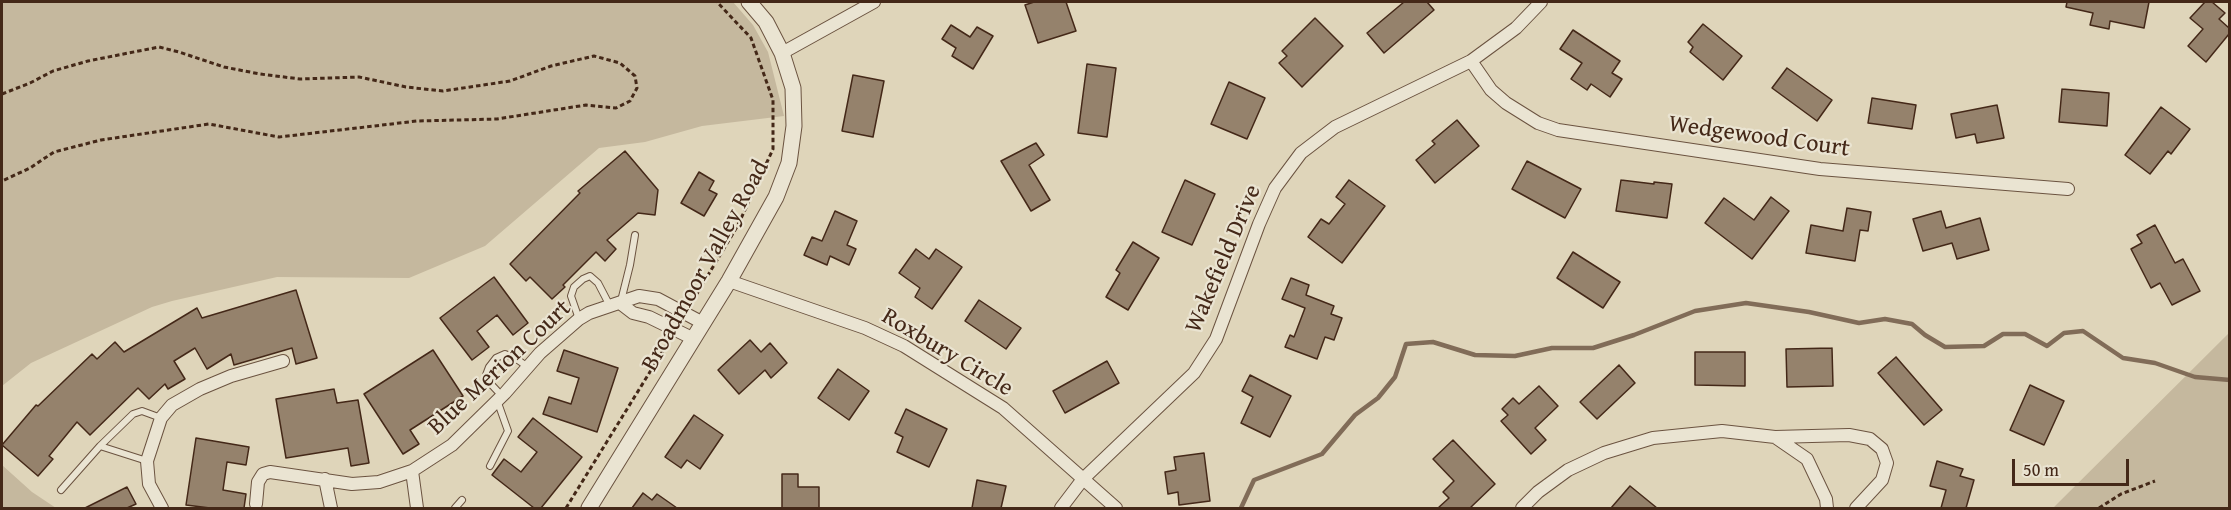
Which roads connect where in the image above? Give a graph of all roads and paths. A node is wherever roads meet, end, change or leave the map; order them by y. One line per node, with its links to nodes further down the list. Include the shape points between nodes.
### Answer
1 (717, 2): 13 (path, via 751,38 773,100 773,149 738,225)
2 (749, 2): 5 (street, Broadmoor Valley Road, via 766,22)
3 (874, 2): 5 (street)
4 (1541, 2): 6 (street, Wakefield Drive, via 1516,28)
5 (782, 53): 11 (street, Broadmoor Valley Road, via 793,88 789,164 776,197)
6 (1471, 61): 9 (street, Wedgewood Court, via 1491,90 1506,103 1538,123 1558,130 1820,169); 27 (street, Wakefield Drive, via 1335,127 1301,153 1275,188 1216,339 1194,373)
7 (2, 94): 8 (path, via 53,71 159,47 260,74 300,79 359,77 442,91 510,81 594,56 620,63 635,76 637,88 630,101 616,108 586,105 497,118 417,121 279,138 210,124 101,140 54,152)
8 (2, 181)
9 (2068, 189)
10 (634, 235): 12 (lane, via 630,265)
11 (729, 281): 15 (street, Broadmoor Valley Road); 27 (street, Roxbury Circle, via 865,328 904,346 1003,408)
12 (615, 305): 13 (street, Blue Merion Court, via 639,296 658,299); 14 (street, Blue Merion Court); 14 (lane, via 590,276 574,287 571,296); 16 (street)
13 (685, 314): 15 (street, Blue Merion Court)
14 (579, 319): 19 (street, Blue Merion Court)
15 (703, 323): 17 (street, Broadmoor Valley Road)
16 (676, 329): 17 (street); 37 (path)
17 (694, 339): 38 (street, Broadmoor Valley Road)
18 (283, 361): 21 (street, via 200,389 172,405)
19 (528, 367): 20 (street, Blue Merion Court); 20 (lane, via 505,354 496,358 486,375)
20 (500, 398): 25 (lane, via 508,431); 26 (street, Blue Merion Court, via 452,445)
21 (161, 418): 23 (lane, via 142,411 133,414); 24 (street)
22 (1774, 437): 41 (street, via 1722,431 1653,438 1604,453 1568,470); 42 (street, via 1807,459); 43 (street, via 1849,435 1869,439 1882,449 1887,463 1882,480)
23 (100, 446): 24 (lane); 30 (lane)
24 (147, 461): 33 (street, via 149,484)
25 (490, 466)
26 (412, 471): 28 (street, Blue Merion Court, via 379,482); 35 (street)
27 (1083, 479): 39 (street, Wakefield Drive); 40 (street, Roxbury Circle)
28 (325, 480): 32 (street, Blue Merion Court, via 263,474 258,482); 34 (street)
29 (2155, 481): 44 (path, via 2121,494)
30 (61, 490)
31 (462, 500): 36 (lane)
32 (256, 504)
33 (162, 508)
34 (331, 508)
35 (417, 508)
36 (455, 508)
37 (566, 508)
38 (589, 508)
39 (1060, 508)
40 (1116, 508)
41 (1522, 508)
42 (1827, 508)
43 (1856, 508)
44 (2099, 508)

